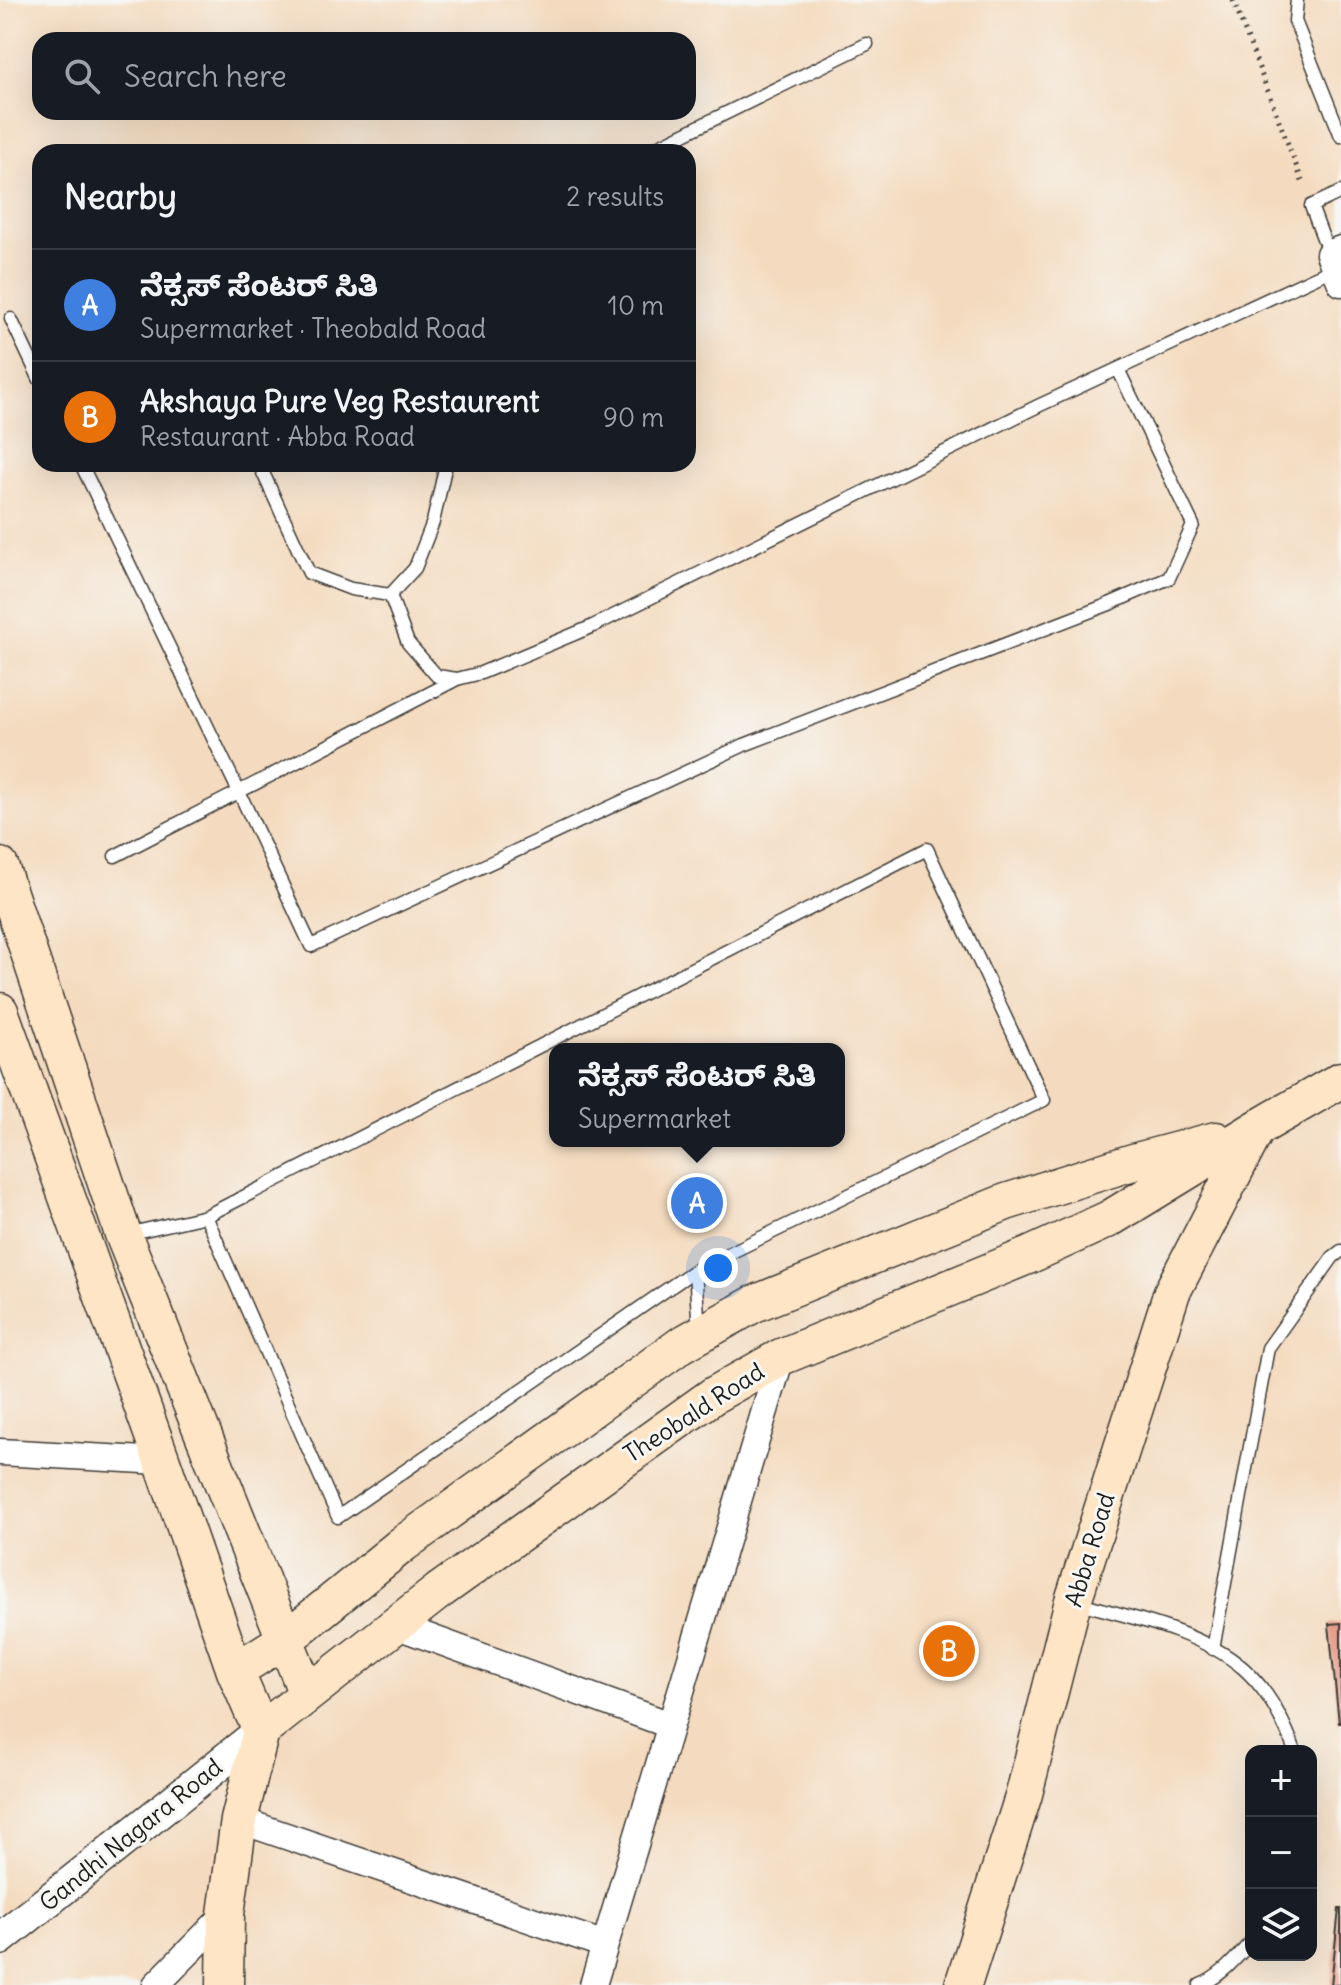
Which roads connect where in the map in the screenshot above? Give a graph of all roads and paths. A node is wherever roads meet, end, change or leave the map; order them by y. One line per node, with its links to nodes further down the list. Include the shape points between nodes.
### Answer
1 (1233, 0): 7 (path)
2 (1297, 0): 4 (lane, via 1295,21)
3 (867, 44): 5 (lane)
4 (1341, 136)
5 (663, 144)
6 (1341, 192): 7 (lane)
7 (1311, 206): 8 (lane)
8 (1337, 264): 11 (lane)
9 (11, 319): 10 (lane)
10 (32, 363)
11 (1118, 369): 16 (lane, via 591,627); 17 (lane, via 1193,525 1169,578 744,745 311,946)
12 (85, 472): 17 (lane)
13 (263, 472): 15 (lane, via 309,573 351,589)
14 (444, 472): 15 (lane, via 415,568)
15 (390, 595): 16 (lane, via 408,643 437,676)
16 (457, 679): 17 (lane)
17 (239, 792): 18 (lane)
18 (115, 856)
19 (0, 866): 24 (main road)
20 (0, 1011): 30 (main road)
21 (1341, 1080): 22 (main road, Theobald Road)
22 (1256, 1129): 27 (main road, Theobald Road, via 1006,1202 754,1304); 28 (main road, Theobald Road, via 1109,1219); 31 (main road, Abba Road, via 1172,1292)
23 (206, 1216): 24 (lane); 26 (lane, via 338,1517); 26 (lane, via 927,849 1044,1100)
24 (123, 1234): 33 (main road)
25 (1341, 1251): 34 (lane, via 1268,1348)
26 (695, 1270): 27 (lane)
27 (700, 1334): 33 (main road, Theobald Road, via 403,1544)
28 (781, 1357): 32 (main road, Theobald Road, via 714,1395); 37 (street)
29 (0, 1452): 30 (street)
30 (162, 1461): 35 (main road)
31 (1073, 1601): 34 (lane, via 1177,1631); 48 (main road, Abba Road, via 1024,1794)
32 (395, 1625): 36 (main road, Theobald Road); 37 (street)
33 (286, 1639): 35 (main road, Theobald Road); 36 (main road)
34 (1213, 1649): 39 (lane, via 1242,1667 1261,1688)
35 (235, 1671): 38 (main road)
36 (307, 1694): 38 (main road, Theobald Road)
37 (670, 1725): 43 (street)
38 (261, 1731): 40 (main road); 42 (street, Gandhi Nagara Road)
39 (1292, 1745)
40 (239, 1820): 41 (main road); 43 (street)
41 (226, 1914): 45 (street); 46 (main road)
42 (0, 1939)
43 (605, 1945): 47 (street)
44 (1245, 1948): 49 (lane)
45 (156, 1985)
46 (225, 1985)
47 (593, 1985)
48 (963, 1985)
49 (1200, 1985)

